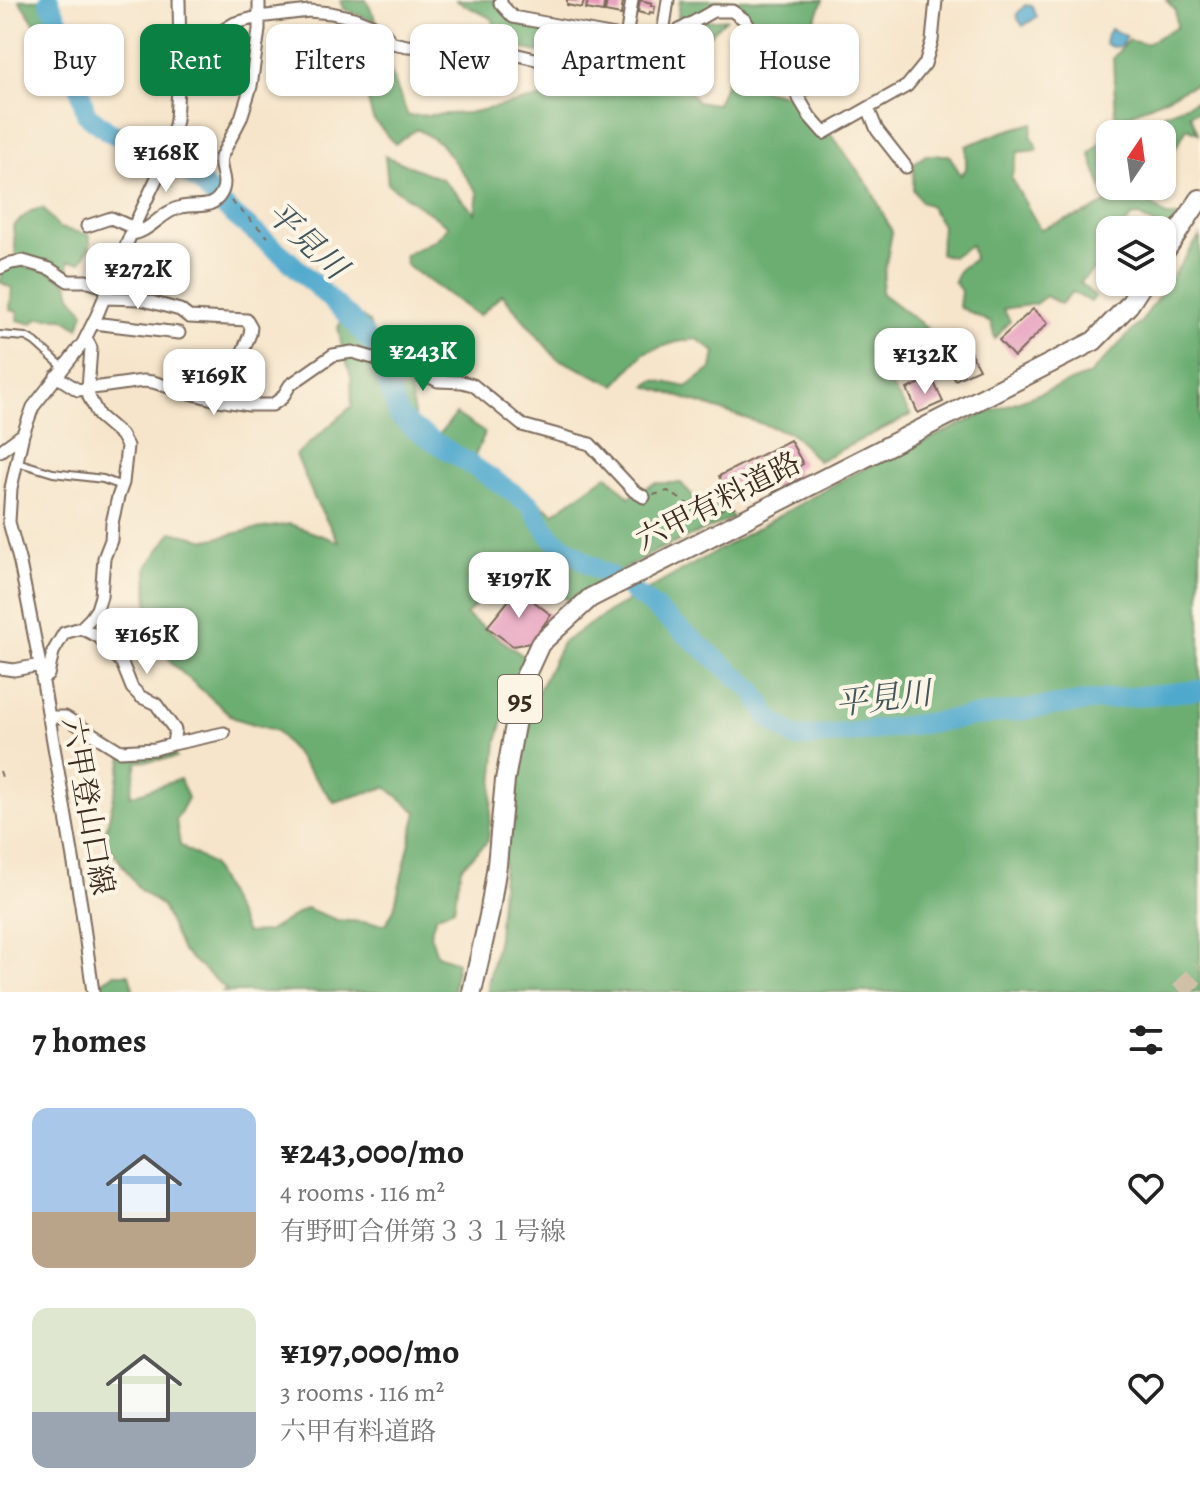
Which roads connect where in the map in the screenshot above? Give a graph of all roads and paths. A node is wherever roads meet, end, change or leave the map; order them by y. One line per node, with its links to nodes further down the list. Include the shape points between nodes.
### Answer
1 (179, 0): 8 (street, 六甲登山口線)
2 (259, 0): 7 (street)
3 (501, 0): 4 (street, via 513,17 626,38)
4 (632, 0)
5 (668, 0): 10 (street)
6 (936, 0): 14 (street, via 925,64 907,86)
7 (258, 17): 9 (street); 12 (street, via 331,13 379,28 393,43 489,48); 16 (street, via 251,86 219,163 224,175)
8 (179, 24)
9 (233, 24)
10 (664, 24)
11 (690, 24): 14 (street, via 713,11 732,11 745,20 765,76 770,83 794,90 824,133)
12 (534, 59)
13 (178, 96): 19 (street, 六甲登山口線, via 167,157)
14 (868, 108): 15 (street, via 877,130)
15 (906, 167)
16 (219, 196): 19 (street, via 201,207 182,206 139,233); 21 (path)
17 (1200, 199): 20 (main road)
18 (87, 226): 19 (street, via 111,218)
19 (133, 231): 24 (street, 六甲登山口線)
20 (1176, 235)
21 (268, 237)
22 (0, 254): 23 (street)
23 (5, 266): 24 (street, via 23,261 68,281 86,281)
24 (106, 293): 27 (street, 六甲登山口線); 34 (street, via 180,310 189,317 247,320 250,334)
25 (1135, 296): 40 (main road, 六甲有料道路 / 95, via 1094,341)
26 (151, 315): 28 (street)
27 (93, 323): 28 (street); 31 (street, 六甲登山口線)
28 (150, 329): 29 (street)
29 (179, 333)
30 (0, 335): 32 (lane, via 35,342)
31 (86, 338): 32 (street, 六甲登山口線); 33 (street, via 91,348)
32 (60, 372): 33 (street, via 78,390); 35 (street, 六甲登山口線, via 33,407)
33 (88, 389): 34 (street, via 143,381); 38 (street, via 99,416 127,446)
34 (229, 402): 39 (street, via 272,405 290,385 333,355 352,352 438,381 473,385 522,425 590,444)
35 (23, 434): 36 (street); 37 (street, 六甲登山口線)
36 (0, 451)
37 (17, 462): 38 (lane); 42 (street, 六甲登山口線, via 9,522)
38 (122, 486): 41 (street, via 104,558 101,596)
39 (644, 497): 40 (path, via 668,491 701,513 735,507)
40 (742, 520): 50 (main road, 六甲有料道路 / 95, via 590,598 540,644 523,681)
41 (81, 628): 44 (street, via 64,633); 47 (street, via 99,637 122,663 132,688 156,704 175,730)
42 (40, 665): 43 (street); 44 (street, 六甲登山口線)
43 (0, 668)
44 (42, 679): 45 (street, 六甲登山口線)
45 (48, 717): 47 (street, via 65,717 120,751); 51 (street, 六甲登山口線)
46 (224, 733): 47 (street)
47 (173, 744)
48 (0, 771): 49 (path)
49 (2, 777)
50 (489, 916): 52 (main road, 六甲有料道路 / 95); 53 (main road, 95)
51 (93, 992)
52 (472, 992)
53 (485, 992)

